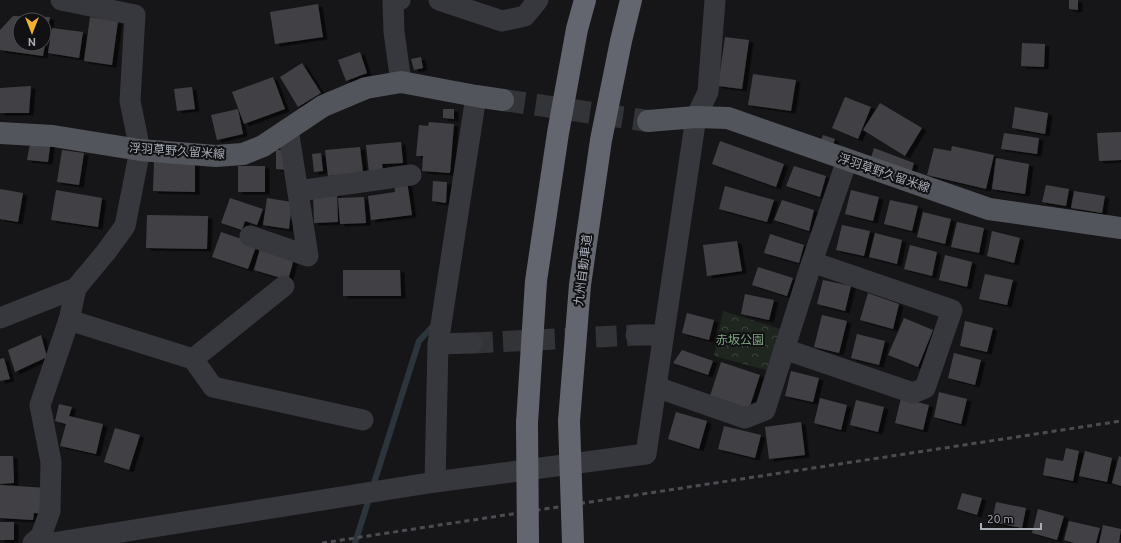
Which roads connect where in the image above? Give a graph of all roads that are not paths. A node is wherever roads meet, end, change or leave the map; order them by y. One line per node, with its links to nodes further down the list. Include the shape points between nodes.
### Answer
1 (61, 0): 8 (street)
2 (400, 0): 9 (street, via 393,2)
3 (439, 0): 4 (street, via 502,21 525,16)
4 (538, 0)
5 (585, 0): 38 (highway, bridge, via 558,133 536,281 526,423)
6 (631, 0): 39 (highway, 九州自動車道, bridge, via 601,140 580,285 569,421)
7 (715, 0): 12 (street, via 708,92)
8 (135, 7): 16 (street, via 130,101)
9 (401, 82): 10 (main road, 浮羽草野久留米線); 14 (main road, 浮羽草野久留米線, via 366,88 323,106)
10 (476, 96): 11 (main road, 浮羽草野久留米線); 30 (street)
11 (503, 100)
12 (696, 117): 13 (main road, 浮羽草野久留米線); 17 (main road, 浮羽草野久留米線, via 728,118); 28 (street)
13 (648, 121)
14 (288, 129): 16 (main road, 浮羽草野久留米線, via 263,146 243,154 216,156); 19 (street)
15 (0, 133): 16 (main road, 浮羽草野久留米線, via 53,136)
16 (140, 150): 24 (street, via 125,226)
17 (847, 160): 20 (main road, 浮羽草野久留米線, via 988,209); 22 (street)
18 (411, 175): 19 (street)
19 (298, 191): 21 (street, via 308,256)
20 (1121, 228)
21 (250, 236)
22 (812, 262): 31 (street); 31 (street, via 952,310 925,388 913,393)
23 (284, 286): 32 (street)
24 (76, 288): 25 (street); 26 (street)
25 (0, 318)
26 (69, 320): 32 (street); 36 (street, via 40,405 51,462 50,511 41,536)
27 (636, 335): 28 (street)
28 (664, 335): 33 (street)
29 (472, 342): 30 (street)
30 (438, 344): 35 (street)
31 (784, 349): 33 (street, via 765,410 745,418)
32 (193, 359): 34 (street, via 213,387)
33 (656, 387): 35 (street, via 646,454)
34 (363, 420)
35 (435, 482): 37 (street)
36 (33, 543)
37 (52, 543)
38 (528, 543)
39 (573, 543)

